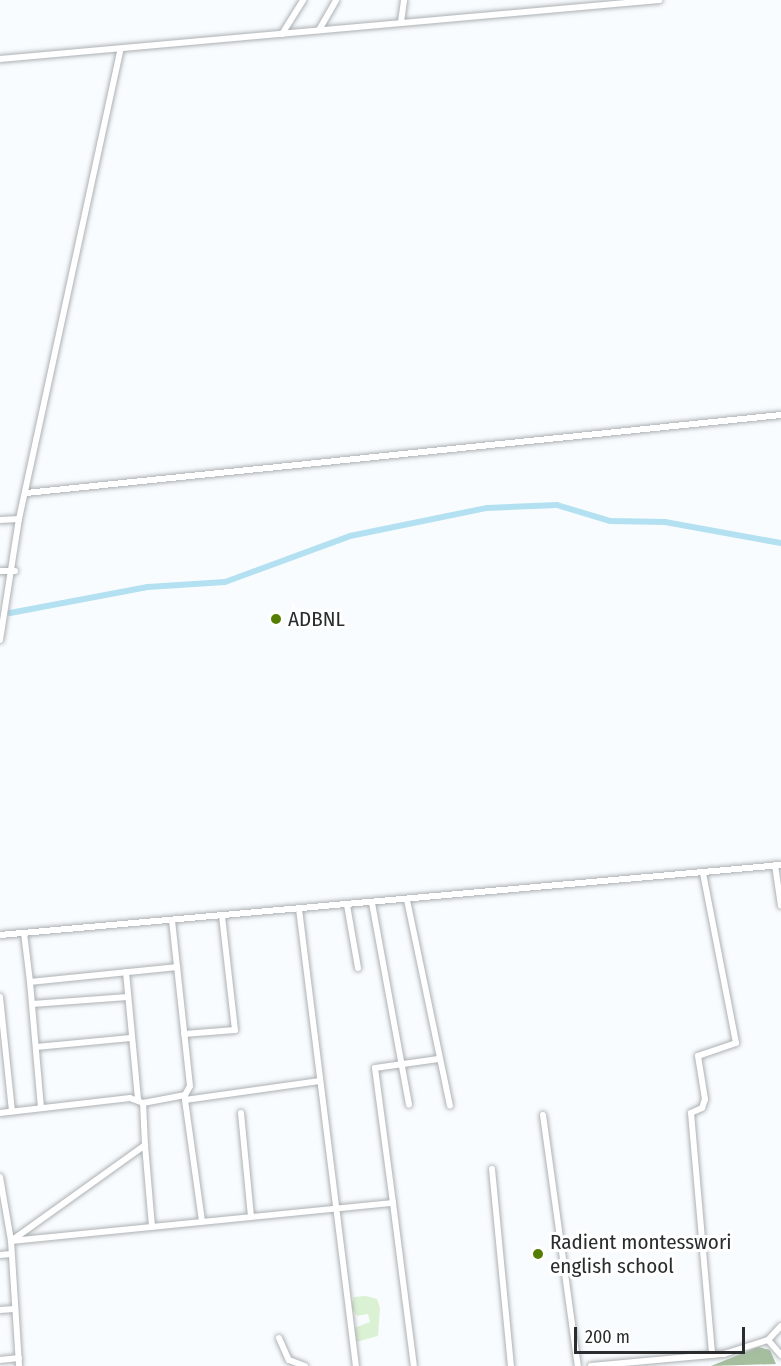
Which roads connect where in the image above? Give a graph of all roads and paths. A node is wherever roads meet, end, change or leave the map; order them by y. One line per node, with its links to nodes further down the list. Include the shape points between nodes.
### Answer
1 (303, 0): 7 (street)
2 (336, 0): 6 (street)
3 (404, 0): 5 (street)
4 (659, 0): 5 (street)
5 (401, 22): 6 (street)
6 (319, 30): 7 (street)
7 (282, 34): 8 (street)
8 (120, 50): 9 (street); 11 (street)
9 (2, 59)
10 (781, 415): 11 (street)
11 (26, 492): 12 (street)
12 (19, 519): 13 (street); 15 (street)
13 (0, 520)
14 (0, 571): 15 (street)
15 (15, 571): 16 (street)
16 (0, 640)
17 (778, 865): 18 (street); 22 (street)
18 (703, 873): 19 (street); 68 (street, via 736,1043 698,1056 705,1099 702,1108 691,1113)
19 (407, 900): 20 (street); 38 (street)
20 (372, 903): 21 (street); 39 (street)
21 (347, 905): 23 (street); 29 (street)
22 (781, 906)
23 (299, 909): 24 (street); 40 (street)
24 (222, 916): 25 (street); 35 (street, via 235,1030)
25 (172, 920): 26 (street); 28 (street)
26 (24, 933): 27 (street); 31 (street)
27 (0, 935)
28 (177, 967): 30 (street); 35 (street)
29 (358, 968)
30 (126, 972): 31 (street); 33 (street)
31 (30, 982): 34 (street)
32 (0, 997): 46 (street)
33 (128, 997): 34 (street); 36 (street)
34 (32, 1004): 37 (street)
35 (184, 1035): 41 (street, via 190,1086)
36 (131, 1038): 37 (street); 42 (street)
37 (36, 1047): 45 (street)
38 (438, 1059): 39 (street); 44 (street)
39 (402, 1063): 43 (street); 53 (street, via 381,1065 373,1075)
40 (320, 1081): 41 (street); 54 (street)
41 (185, 1098): 42 (street); 57 (street)
42 (140, 1102): 45 (street); 50 (street)
43 (409, 1105)
44 (450, 1106)
45 (41, 1108): 46 (street)
46 (12, 1111): 47 (street)
47 (0, 1113)
48 (241, 1113): 56 (street)
49 (543, 1115): 77 (street)
50 (145, 1145): 58 (street); 59 (street)
51 (492, 1169): 76 (street)
52 (0, 1177): 55 (street)
53 (393, 1203): 54 (street); 75 (street)
54 (338, 1209): 56 (street); 74 (street)
55 (3, 1215): 59 (street)
56 (251, 1217): 57 (street)
57 (202, 1221): 58 (street)
58 (152, 1227): 59 (street)
59 (11, 1242): 60 (street)
60 (11, 1254): 61 (street); 62 (street)
61 (0, 1255)
62 (14, 1309): 63 (street); 70 (street)
63 (0, 1310)
64 (781, 1326): 66 (street)
65 (279, 1338): 73 (street, via 285,1356)
66 (768, 1340): 67 (street); 68 (street)
67 (780, 1353)
68 (712, 1355): 71 (street)
69 (0, 1360): 70 (street)
70 (19, 1362)
71 (664, 1362): 72 (street)
72 (605, 1365): 78 (street)
73 (305, 1366)
74 (356, 1366)
75 (414, 1366)
76 (511, 1366)
77 (578, 1366)
78 (591, 1366)

